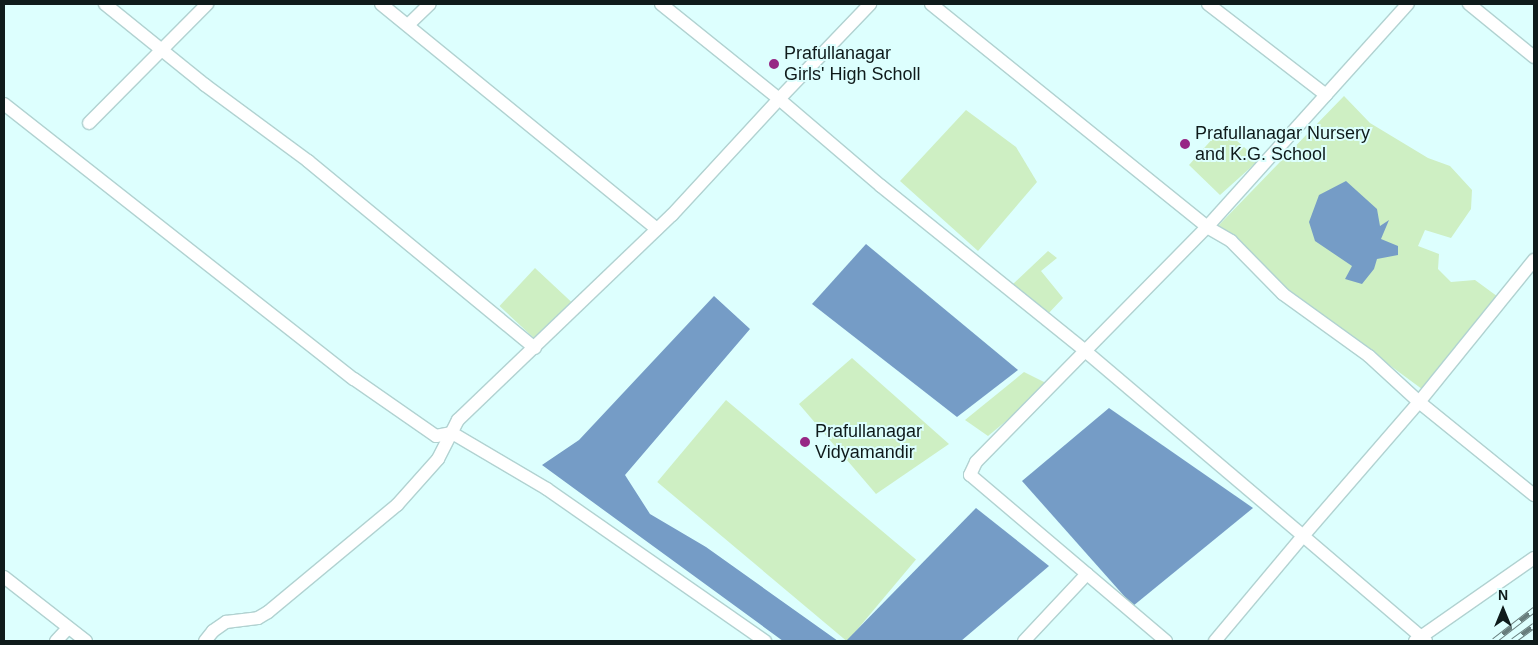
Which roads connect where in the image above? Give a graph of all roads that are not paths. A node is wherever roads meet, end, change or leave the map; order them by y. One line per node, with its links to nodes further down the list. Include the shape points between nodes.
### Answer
1 (105, 4): 12 (street)
2 (207, 4): 12 (street)
3 (381, 4): 11 (street)
4 (430, 4): 11 (street)
5 (661, 4): 15 (street)
6 (870, 4): 15 (street)
7 (931, 4): 18 (street)
8 (1208, 4): 14 (street)
9 (1408, 4): 14 (street)
10 (1470, 4): 13 (street)
11 (408, 25): 19 (street)
12 (161, 49): 17 (street); 21 (street, via 308,161)
13 (1534, 57)
14 (1326, 95): 18 (street)
15 (779, 99): 19 (street); 22 (street)
16 (4, 104): 24 (street, via 354,379 436,436)
17 (89, 122)
18 (1208, 227): 22 (street); 23 (street, via 1231,241 1283,294 1369,356)
19 (657, 229): 21 (street)
20 (1534, 262): 23 (street)
21 (535, 348): 24 (street, via 458,420)
22 (1084, 350): 26 (street); 28 (street, via 976,462 970,475)
23 (1420, 402): 25 (street); 26 (street)
24 (452, 433): 34 (street, via 438,459 397,505 268,612 258,618 226,622); 35 (street, via 547,489)
25 (1534, 495)
26 (1303, 536): 31 (street); 38 (street)
27 (1534, 558): 31 (street)
28 (1087, 574): 36 (street); 37 (street)
29 (4, 577): 30 (street)
30 (68, 628): 32 (street); 33 (street)
31 (1421, 640)
32 (56, 641)
33 (86, 641)
34 (205, 641)
35 (765, 641)
36 (1024, 641)
37 (1166, 641)
38 (1215, 641)

